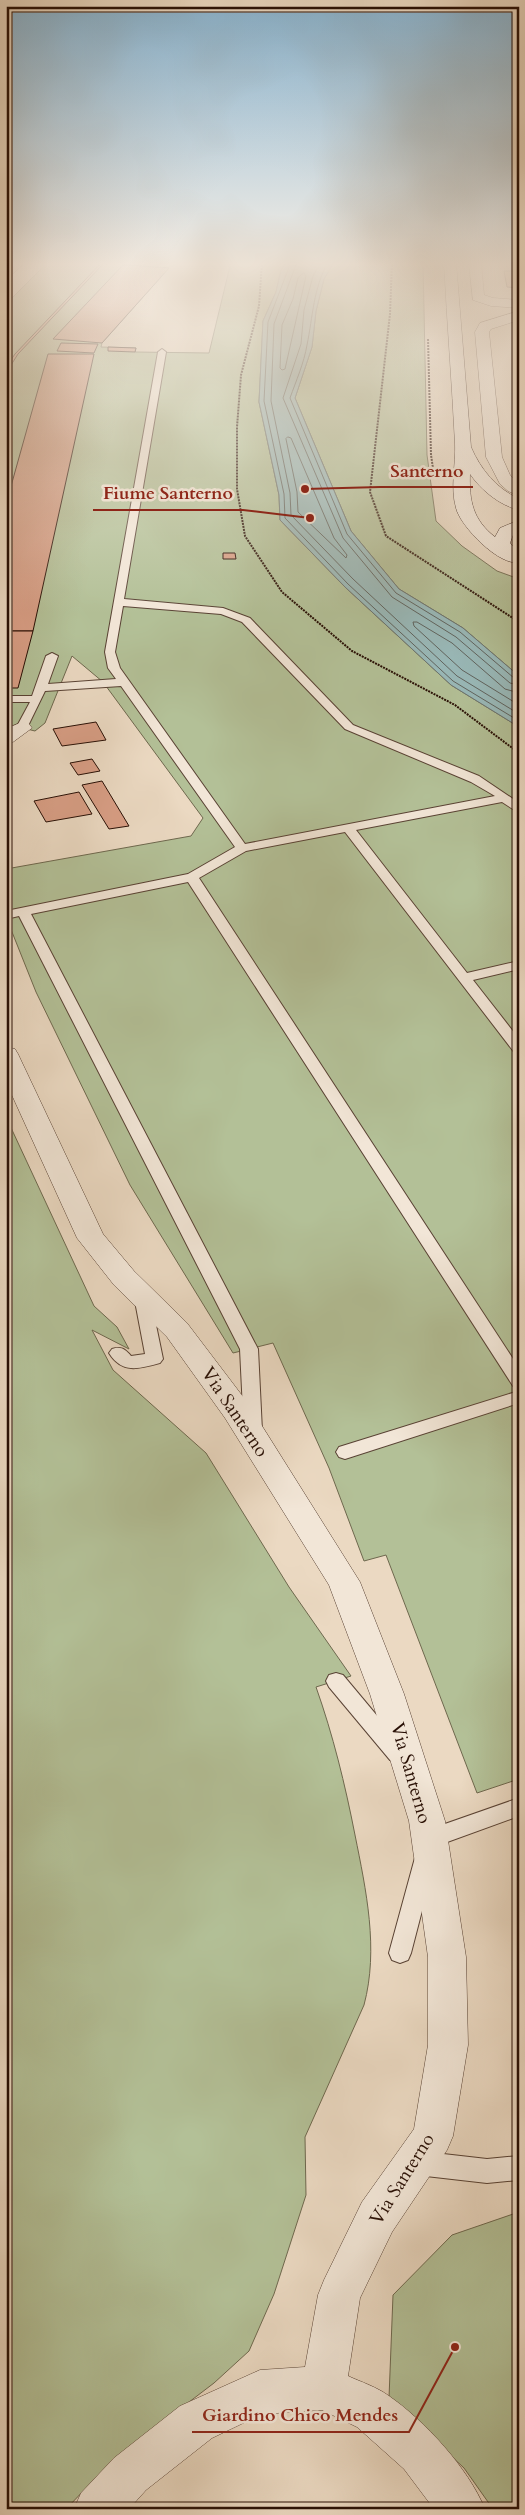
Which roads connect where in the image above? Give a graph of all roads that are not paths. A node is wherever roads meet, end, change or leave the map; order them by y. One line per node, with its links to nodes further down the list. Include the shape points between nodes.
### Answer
1 (157, 379): 9 (lane)
2 (458, 379): 4 (street)
3 (487, 379): 5 (street, via 494,457 501,476)
4 (463, 447): 6 (street, via 470,466 482,482); 8 (street, via 461,490 464,510 478,532)
5 (519, 492)
6 (519, 505)
7 (519, 526): 8 (street, via 506,532 500,543)
8 (514, 558)
9 (119, 602): 11 (lane, via 110,652 114,668); 15 (lane, via 223,612 246,620 349,726 475,779)
10 (52, 656): 12 (lane)
11 (124, 682): 12 (lane); 18 (lane)
12 (37, 694): 13 (lane); 14 (lane, via 31,716)
13 (6, 699)
14 (14, 733)
15 (505, 798): 16 (lane); 17 (lane)
16 (519, 809)
17 (348, 828): 18 (lane); 23 (lane)
18 (242, 848): 19 (lane)
19 (192, 877): 20 (lane); 28 (lane)
20 (23, 911): 21 (lane); 30 (lane, via 249,1349)
21 (6, 915)
22 (519, 965): 23 (lane)
23 (464, 978): 24 (lane)
24 (519, 1049)
25 (6, 1054): 26 (street, Via Santerno, via 91,1238)
26 (142, 1296): 27 (lane, via 154,1359 127,1363); 30 (street, Via Santerno, via 177,1330)
27 (118, 1353)
28 (519, 1382)
29 (519, 1397): 31 (lane)
30 (253, 1437): 33 (street, Via Santerno, via 344,1582 388,1694)
31 (345, 1452)
32 (336, 1681): 33 (lane)
33 (412, 1772): 35 (street, Via Santerno)
34 (519, 1807): 35 (lane)
35 (430, 1839): 36 (lane); 37 (street, Via Santerno, via 447,1958 448,2045 433,2136)
36 (400, 1953)
37 (415, 2162): 38 (lane, via 487,2171); 39 (street, Via Santerno, via 377,2217 339,2295)
38 (519, 2168)
39 (324, 2388): 40 (street, via 260,2392 196,2422 130,2474); 41 (street, via 373,2411 420,2453)
40 (98, 2509)
41 (462, 2509)

